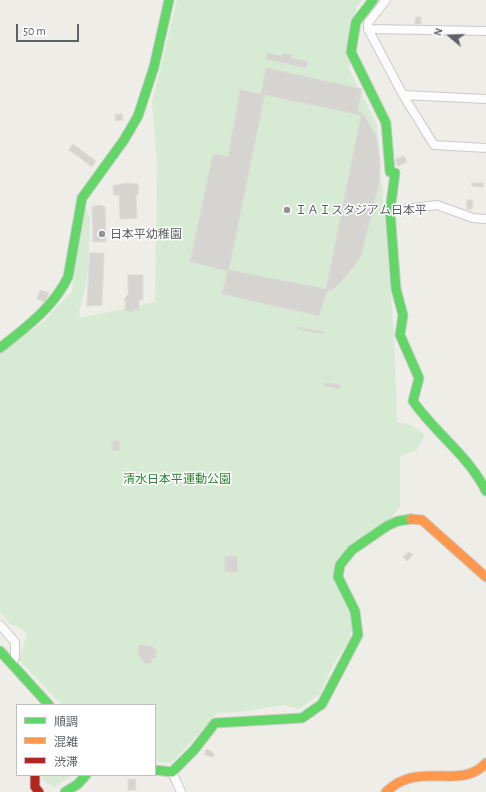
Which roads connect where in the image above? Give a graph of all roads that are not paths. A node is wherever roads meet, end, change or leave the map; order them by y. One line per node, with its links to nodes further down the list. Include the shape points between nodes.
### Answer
1 (169, 0): 11 (street, via 150,82 138,116 118,149 82,198 68,277 64,286 48,308)
2 (373, 0): 9 (street, via 356,22 351,52 386,123 390,172 395,173)
3 (386, 0): 4 (street, via 368,23)
4 (368, 29): 5 (street); 6 (street)
5 (486, 31)
6 (403, 95): 7 (street); 8 (street, via 434,145)
7 (486, 99)
8 (486, 148)
9 (390, 210): 10 (street, via 437,205 473,218); 12 (street, via 396,289 403,315 400,335 419,378 413,401 433,428 471,464)
10 (486, 219)
11 (0, 348)
12 (486, 491)
13 (486, 577): 20 (street, via 422,520 404,518 388,526 353,549 340,564 338,577 356,612 358,635 322,704 302,718 215,723 191,754)
14 (0, 625): 16 (street, via 15,642)
15 (0, 651): 16 (street)
16 (12, 664): 17 (street)
17 (48, 704)
18 (486, 763): 26 (street, via 473,777 464,781 416,778 401,780)
19 (156, 770): 20 (street)
20 (172, 772): 25 (street)
21 (35, 776): 23 (street, via 34,787)
22 (85, 776): 24 (street)
23 (39, 792)
24 (65, 792)
25 (182, 792)
26 (386, 792)

